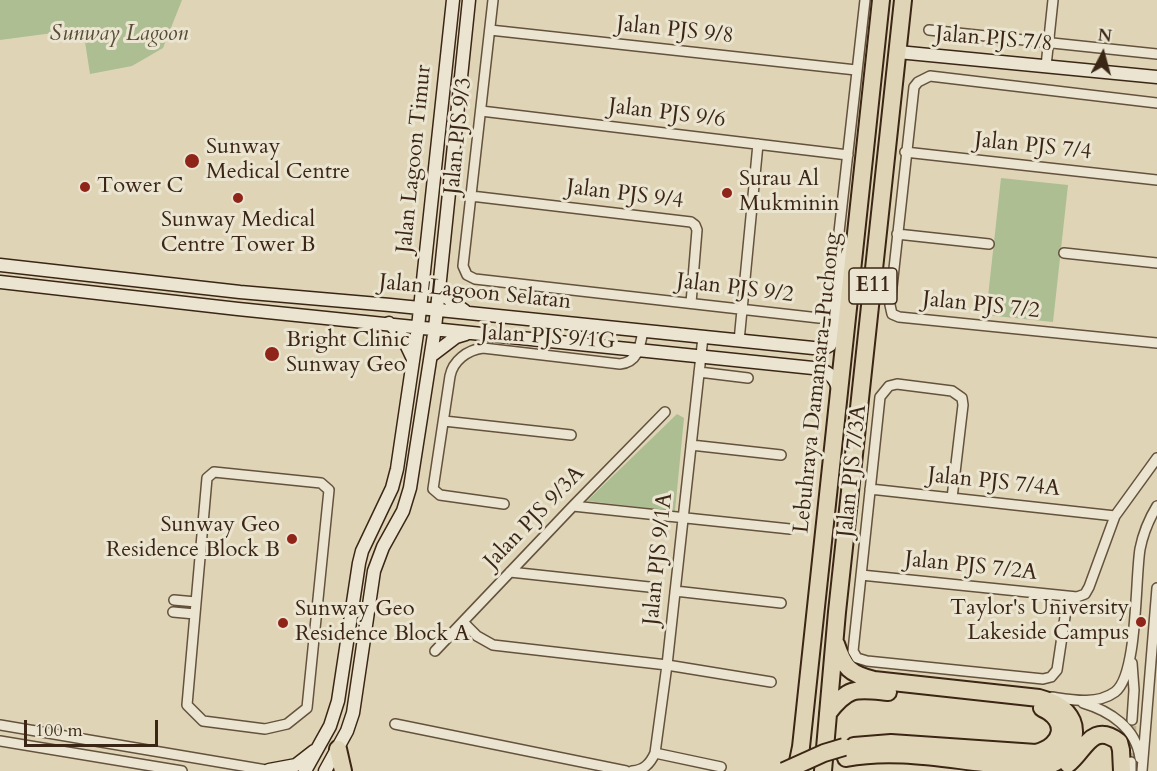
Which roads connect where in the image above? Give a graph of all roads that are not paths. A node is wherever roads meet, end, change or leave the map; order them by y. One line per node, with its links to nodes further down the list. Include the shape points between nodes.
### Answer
1 (453, 0): 30 (main road, Jalan Lagoon Timur)
2 (469, 0): 31 (main road, Jalan Lagoon Timur)
3 (494, 0): 8 (street, Jalan PJS 9/3)
4 (865, 0): 14 (street, Jalan PJS 9/2)
5 (881, 0): 23 (highway, Lebuhraya Damansara–Puchong / E11)
6 (903, 0): 11 (highway, Lebuhraya Damansara–Puchong / E11)
7 (1053, 0): 10 (street)
8 (490, 30): 14 (street, Jalan PJS 9/8); 17 (street, Jalan PJS 9/3)
9 (928, 30): 10 (street)
10 (1048, 43): 12 (street); 13 (street)
11 (898, 52): 13 (main road, Jalan PJS 7/8); 80 (highway, Lebuhraya Damansara–Puchong / E11)
12 (1157, 54)
13 (1046, 66): 15 (main road, Jalan PJS 7/8)
14 (856, 70): 20 (street, Jalan PJS 9/2)
15 (1157, 77)
16 (1157, 103): 19 (street, Jalan PJS 7/2, via 930,76 914,87)
17 (481, 111): 18 (street, Jalan PJS 9/6); 22 (street, Jalan PJS 9/3)
18 (758, 144): 20 (street, Jalan PJS 9/6); 37 (street)
19 (905, 152): 21 (street, Jalan PJS 7/4); 24 (street, Jalan PJS 7/2)
20 (848, 155): 37 (street, Jalan PJS 9/2, via 826,315 819,318)
21 (1157, 180)
22 (471, 196): 29 (street, Jalan PJS 9/3, via 463,266); 33 (street, Jalan PJS 9/4, via 691,222 698,230)
23 (857, 234): 45 (main road, Jalan Lagoon Selatan, via 844,262 835,334 830,345 823,349); 53 (highway, Lebuhraya Damansara–Puchong / E11)
24 (897, 234): 25 (street); 46 (street, Jalan PJS 7/2, via 890,305 892,314 899,317)
25 (989, 244)
26 (1064, 253): 27 (street)
27 (1157, 263)
28 (0, 265): 34 (main road, Jalan Lagoon Selatan)
29 (466, 275): 33 (street, Jalan PJS 9/2)
30 (423, 281): 34 (main road, via 411,298); 35 (main road, Jalan Lagoon Timur)
31 (439, 281): 36 (main road, Jalan Lagoon Timur); 38 (main road, via 446,297)
32 (0, 282): 39 (main road, Jalan Lagoon Selatan)
33 (691, 303): 37 (street, Jalan PJS 9/2)
34 (390, 305): 35 (main road, Jalan Lagoon Selatan)
35 (420, 308): 36 (main road, Jalan Lagoon Selatan); 40 (main road, Jalan Lagoon Timur)
36 (436, 310): 38 (main road, Jalan Lagoon Selatan); 41 (main road, Jalan Lagoon Timur)
37 (742, 310): 45 (street)
38 (469, 313): 42 (main road, Jalan Lagoon Selatan)
39 (389, 323): 40 (main road, Jalan Lagoon Selatan); 50 (main road, via 403,338)
40 (418, 327): 41 (main road, Jalan Lagoon Selatan); 50 (main road, Jalan Lagoon Timur)
41 (435, 328): 43 (main road, Jalan Lagoon Selatan); 48 (main road, Jalan Lagoon Timur)
42 (643, 331): 44 (main road, Jalan Lagoon Selatan); 47 (street, Jalan PJS 9/1G)
43 (473, 332): 47 (main road, Jalan Lagoon Selatan); 48 (main road, via 456,337)
44 (703, 337): 45 (main road, Jalan Lagoon Selatan); 49 (street, Jalan PJS 9/1A)
45 (739, 341)
46 (1157, 343)
47 (639, 349): 49 (main road, Jalan Lagoon Selatan); 55 (street, Jalan PJS 9/1G, via 634,359 620,364 469,351 451,368)
48 (431, 356): 93 (main road, Jalan Lagoon Timur, via 407,501 374,571 353,713)
49 (701, 356): 51 (street, Jalan PJS 9/1A); 53 (main road, Jalan Lagoon Selatan, via 821,369 833,377)
50 (413, 360): 92 (main road, Jalan Lagoon Timur, via 397,469 362,551 338,701)
51 (699, 372): 52 (street); 57 (street, Jalan PJS 9/1A)
52 (748, 378)
53 (840, 395): 107 (highway, Lebuhraya Damansara–Puchong / E11)
54 (665, 412): 63 (street, Jalan PJS 9/3A)
55 (444, 421): 56 (street); 62 (street, Jalan PJS 9/1G, via 433,484 435,493)
56 (571, 435)
57 (691, 445): 58 (street); 66 (street, Jalan PJS 9/1A)
58 (781, 455)
59 (1157, 458): 65 (street)
60 (870, 489): 61 (street, Jalan PJS 7/4A); 61 (street, Jalan PJS 7/3A, via 880,397 889,386 897,384 952,391 962,398); 69 (street, Jalan PJS 7/3A)
61 (952, 498): 65 (street, Jalan PJS 7/4A)
62 (504, 504)
63 (573, 506): 66 (street); 68 (street, Jalan PJS 9/3A)
64 (1157, 506): 81 (street, via 1140,549)
65 (1115, 516): 73 (street, via 1089,587 1085,594)
66 (682, 517): 67 (street); 72 (street, Jalan PJS 9/1A)
67 (790, 529)
68 (510, 572): 70 (street); 79 (street, Jalan PJS 9/3A)
69 (861, 575): 73 (street, Jalan PJS 7/2A); 73 (street, Jalan PJS 7/3A, via 853,651 857,658 867,661 1051,677 1057,670)
70 (648, 587)
71 (1157, 588): 112 (street)
72 (675, 591): 76 (street); 83 (street, Jalan PJS 9/1A)
73 (1073, 597)
74 (174, 600): 75 (street)
75 (196, 602): 78 (street); 78 (street, via 207,478 214,472 321,483 329,490 307,708 287,724 265,729 203,721 186,705)
76 (781, 603)
77 (173, 612): 78 (street)
78 (195, 614)
79 (463, 622): 82 (street, Jalan PJS 9/3A); 83 (street, via 493,645)
80 (835, 638): 85 (highway, via 842,660 858,676); 87 (highway, Lebuhraya Damansara–Puchong / E11)
81 (1131, 647): 86 (street, via 1125,678 1116,692); 88 (street)
82 (435, 651)
83 (668, 665): 84 (street); 94 (street, Jalan PJS 9/1A)
84 (771, 682)
85 (1039, 698): 86 (street); 96 (highway, via 1062,708 1073,723 1073,740 1054,763 1025,768)
86 (1078, 701): 112 (street, via 1107,712 1125,726 1139,749)
87 (828, 713): 95 (highway, via 844,694 862,690 1033,706 1052,713 1060,727 1052,747 1036,753 891,743); 109 (highway, Lebuhraya Damansara–Puchong / E11)
88 (1132, 720)
89 (0, 724): 100 (street)
90 (395, 724): 104 (street)
91 (0, 741): 99 (street)
92 (318, 748): 100 (main road, via 296,765); 101 (main road, Jalan Lagoon Timur)
93 (338, 749): 102 (main road, Jalan Lagoon Timur); 103 (highway)
94 (655, 753): 97 (street); 105 (street, via 644,768)
95 (845, 753): 96 (highway); 106 (highway, bridge, via 824,753); 108 (highway)
96 (931, 757): 110 (highway)
97 (721, 767)
98 (1128, 768): 111 (highway, via 1119,742 1099,735)
99 (182, 771)
100 (271, 771)
101 (305, 771)
102 (325, 771)
103 (343, 771)
104 (626, 771)
105 (632, 771)
106 (784, 771)
107 (796, 771)
108 (805, 771)
109 (823, 771)
110 (973, 771)
111 (1058, 771)
112 (1142, 771)

